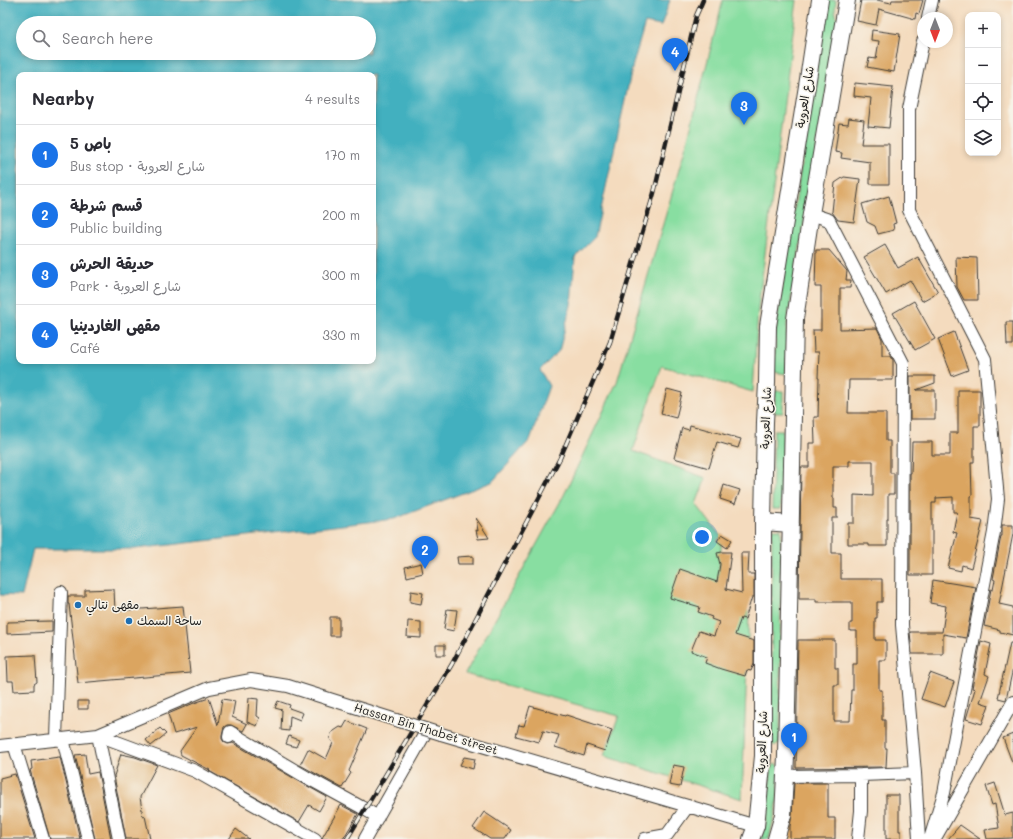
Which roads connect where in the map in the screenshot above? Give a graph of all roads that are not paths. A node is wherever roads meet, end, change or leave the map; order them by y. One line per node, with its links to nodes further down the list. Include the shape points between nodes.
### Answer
1 (820, 0): 7 (main road, شارع العروبة, via 768,326)
2 (932, 0): 4 (street)
3 (846, 4): 6 (main road, شارع العروبة)
4 (929, 12)
5 (922, 48): 36 (street, via 909,109 909,210 985,359 998,499 944,793)
6 (811, 214): 8 (main road, شارع العروبة, via 795,319); 21 (street, via 829,220 903,362 902,625)
7 (767, 383): 8 (main road); 9 (main road, شارع العروبة)
8 (794, 383): 10 (main road, شارع العروبة)
9 (763, 522): 10 (main road); 19 (main road, شارع العروبة)
10 (791, 524): 20 (main road, شارع العروبة)
11 (61, 592): 16 (street)
12 (1013, 702): 37 (street)
13 (427, 730): 14 (street, Hassan Bin Thabet street, bridge, via 288,686 251,680 209,688); 24 (street, Hassan Bin Thabet street, bridge); 25 (street)
14 (98, 735): 16 (street); 29 (street); 30 (street, via 196,771)
15 (229, 737): 25 (street, via 230,732)
16 (59, 739): 17 (street); 28 (street)
17 (14, 744): 18 (street); 27 (street)
18 (0, 746)
19 (763, 756): 20 (main road); 26 (main road, شارع العروبة)
20 (786, 756): 23 (main road, شارع العروبة)
21 (915, 773): 22 (street); 35 (street)
22 (860, 775): 23 (street); 34 (street, via 861,811)
23 (785, 776): 33 (main road, شارع العروبة, via 782,815)
24 (688, 806): 26 (street, Hassan Bin Thabet street); 32 (street, via 667,835)
25 (378, 817): 31 (street)
26 (754, 832)
27 (44, 839)
28 (88, 839)
29 (120, 839)
30 (315, 839)
31 (365, 839)
32 (644, 839)
33 (776, 839)
34 (858, 839)
35 (919, 839)
36 (930, 839)
37 (935, 839)

